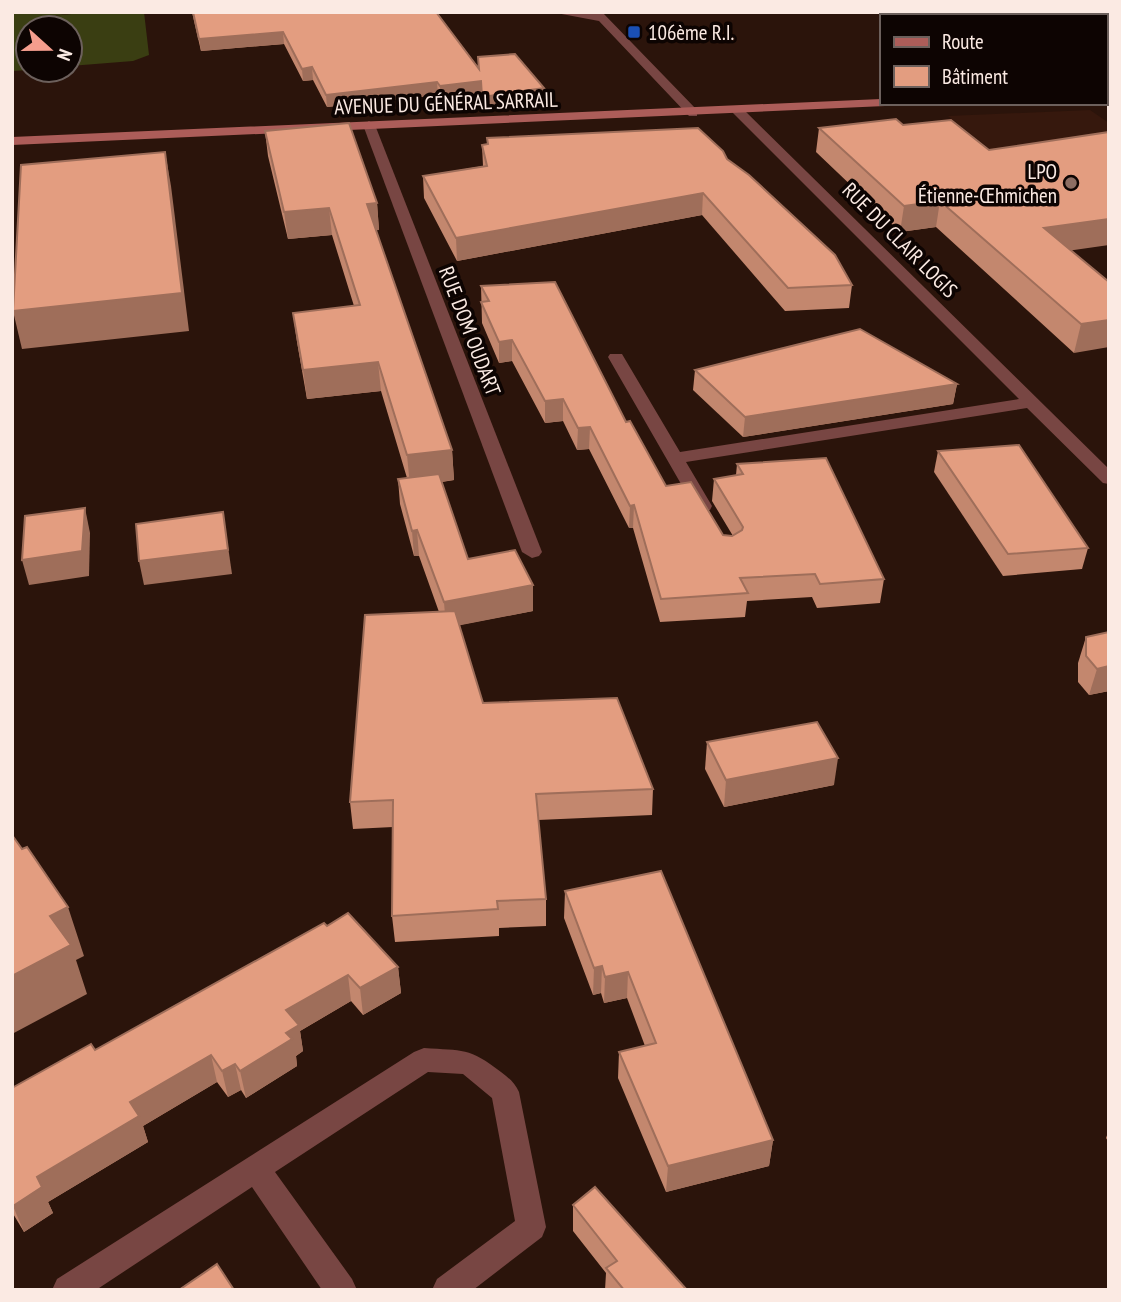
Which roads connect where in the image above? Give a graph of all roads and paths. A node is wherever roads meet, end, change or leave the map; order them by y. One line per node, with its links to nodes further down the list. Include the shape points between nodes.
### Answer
1 (556, 12): 2 (street)
2 (598, 15): 5 (street)
3 (880, 103): 4 (main road, AVENUE DU GÉNÉRAL SARRAIL)
4 (737, 110): 5 (main road, AVENUE DU GÉNÉRAL SARRAIL); 9 (street, RUE DU CLAIR LOGIS)
5 (693, 113): 6 (main road, AVENUE DU GÉNÉRAL SARRAIL)
6 (369, 125): 7 (main road, AVENUE DU GÉNÉRAL SARRAIL); 13 (street, RUE DOM OUDART)
7 (12, 141)
8 (615, 357): 10 (street)
9 (1031, 402): 10 (street); 11 (street, RUE DU CLAIR LOGIS)
10 (675, 458): 12 (street)
11 (1109, 479)
12 (709, 516)
13 (532, 552)
14 (257, 1170): 15 (street); 16 (street); 17 (street, via 424,1060 469,1063 505,1092 531,1227)
15 (68, 1290)
16 (341, 1290)
17 (448, 1290)

